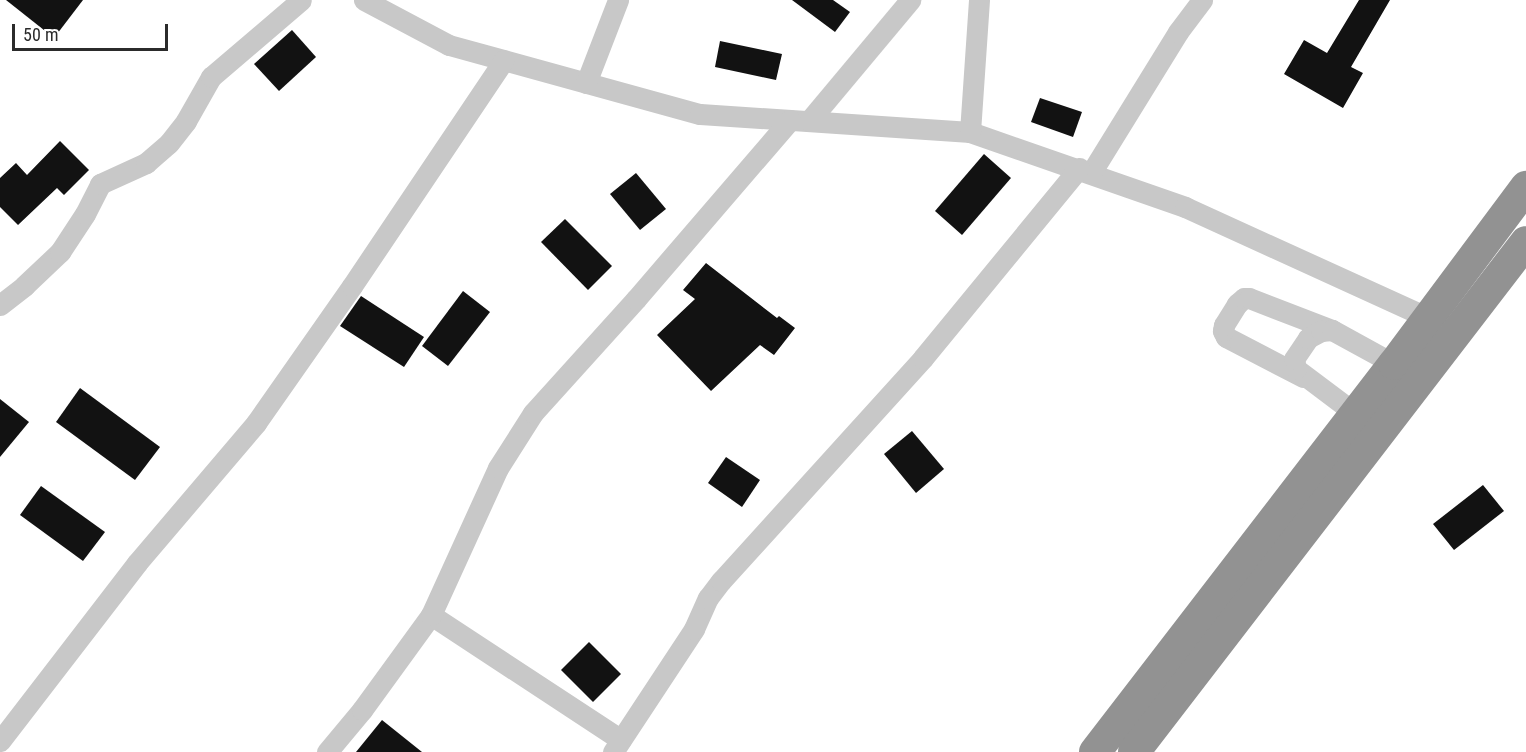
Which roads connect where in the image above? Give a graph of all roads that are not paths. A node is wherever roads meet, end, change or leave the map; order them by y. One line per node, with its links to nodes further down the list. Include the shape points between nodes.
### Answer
1 (301, 0): 14 (street, via 211,77 169,143 146,163 100,184 60,252)
2 (364, 0): 7 (street, via 449,45)
3 (618, 0): 8 (street)
4 (910, 0): 9 (street)
5 (979, 0): 10 (street)
6 (1202, 0): 11 (street)
7 (504, 60): 8 (street); 21 (street, via 256,423 137,563)
8 (586, 82): 9 (street, via 700,114)
9 (799, 120): 10 (street); 20 (street, via 533,413 498,468)
10 (970, 132): 11 (street)
11 (1085, 171): 15 (street, via 1185,207); 22 (street, via 923,358 721,581)
12 (1526, 187): 15 (highway)
13 (1526, 242): 25 (highway)
14 (0, 305)
15 (1429, 318): 17 (highway)
16 (1332, 330): 17 (street); 18 (street, via 1308,339 1294,359); 18 (street, via 1249,298 1237,304 1224,325 1226,338)
17 (1394, 364): 19 (highway)
18 (1303, 377): 19 (street)
19 (1356, 414): 24 (highway)
20 (431, 615): 22 (street); 23 (street)
21 (0, 741)
22 (617, 746)
23 (327, 752)
24 (1095, 752)
25 (1134, 752)

